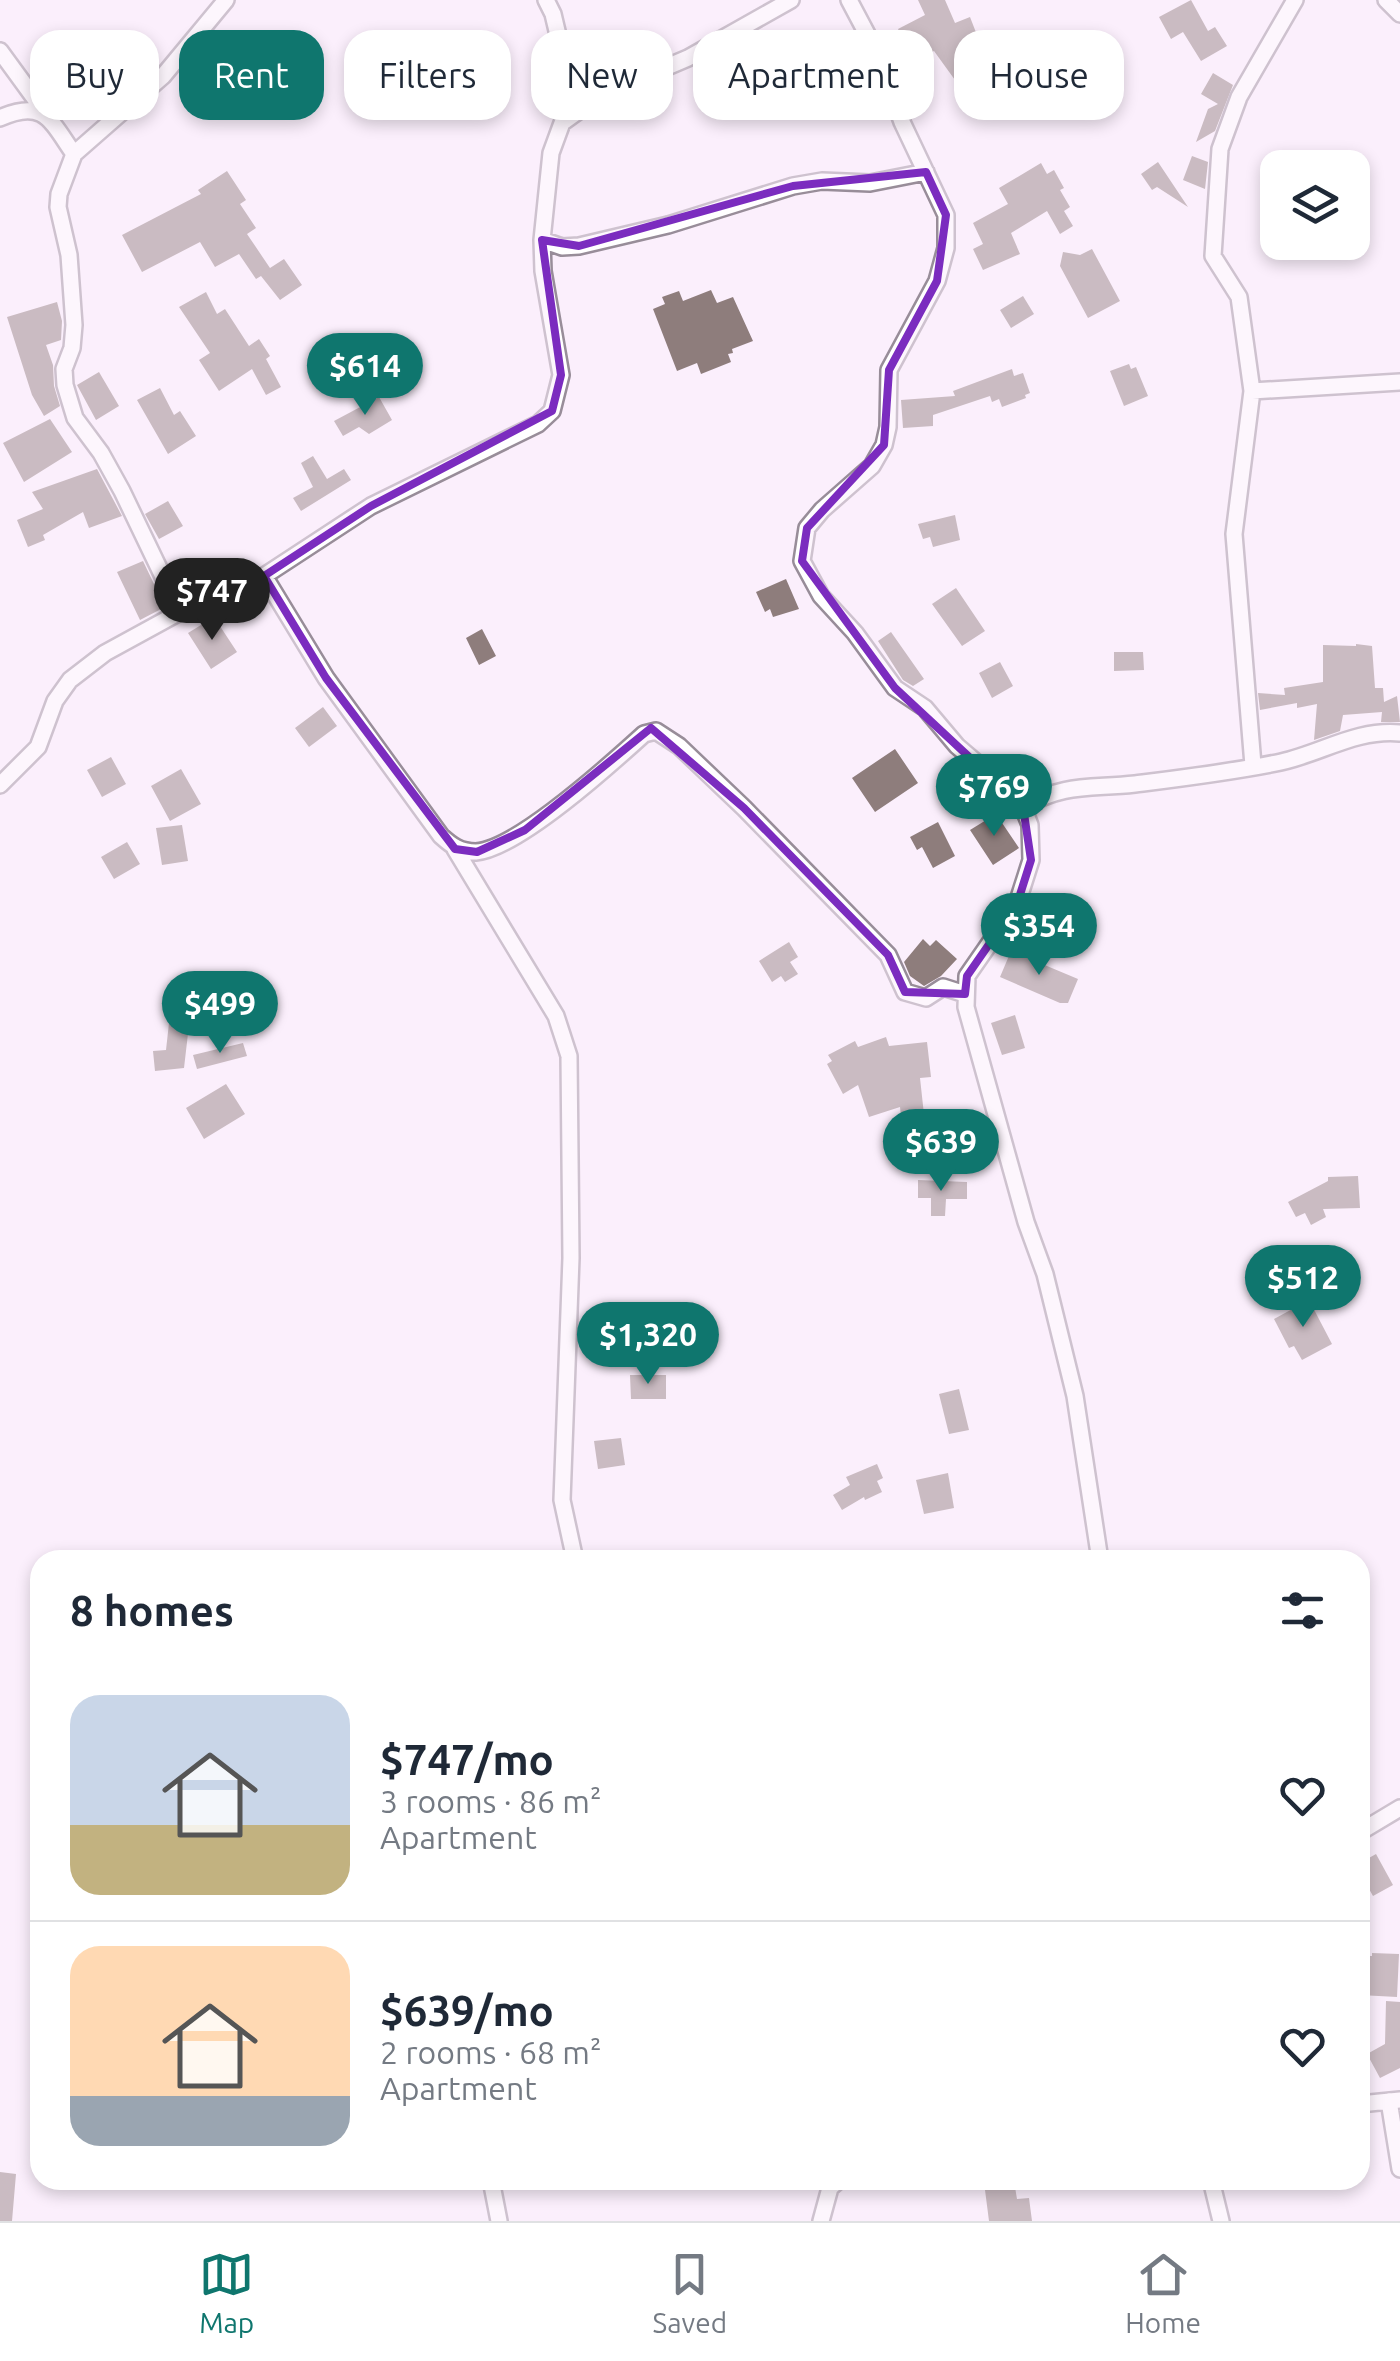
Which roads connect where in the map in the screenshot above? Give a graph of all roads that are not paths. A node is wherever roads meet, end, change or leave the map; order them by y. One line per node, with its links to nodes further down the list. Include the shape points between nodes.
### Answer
1 (226, 0): 16 (street, via 163,76)
2 (546, 0): 8 (street)
3 (791, 0): 10 (street)
4 (849, 0): 17 (street)
5 (1296, 0): 20 (street, via 1239,97 1220,149 1213,256 1239,297)
6 (1386, 0): 7 (street)
7 (1400, 14)
8 (557, 30)
9 (0, 52): 11 (street)
10 (673, 65)
11 (30, 92)
12 (30, 110): 13 (street)
13 (0, 118)
14 (50, 120): 16 (street)
15 (566, 120): 18 (street, via 550,153)
16 (74, 154): 22 (street, via 58,207 73,295 64,385)
17 (926, 172): 18 (street, via 870,183 793,186 579,246); 26 (street, via 946,215 937,281 889,370 884,445 872,466 807,528 802,561 820,596 895,688 925,708)
18 (542, 240): 21 (street, via 561,374 552,410 538,424 371,506)
19 (1400, 382): 20 (street)
20 (1252, 391): 24 (street, via 1234,534)
21 (264, 576): 22 (street); 27 (street, via 326,678)
22 (180, 612): 25 (street, via 70,680 38,747)
23 (1400, 732): 24 (street, via 1358,735)
24 (1253, 765): 26 (street, via 1081,786)
25 (0, 785)
26 (1023, 807): 28 (street, via 1032,860 1017,904 967,976)
27 (455, 849): 28 (street, via 477,852 525,830 644,734 656,732 744,808 888,954 905,992 926,998 943,987); 29 (street, via 556,1016 569,1056 571,1258 562,1500)
28 (965, 994): 30 (street, via 1075,1396)
29 (572, 1550)
30 (1098, 1550)
31 (1400, 1808): 32 (street)
32 (1370, 1826)
33 (1395, 2100): 34 (street); 35 (street)
34 (1370, 2103)
35 (1400, 2169)
36 (493, 2190): 39 (street)
37 (829, 2190): 40 (street)
38 (1213, 2190): 41 (street)
39 (499, 2221)
40 (821, 2221)
41 (1220, 2221)

